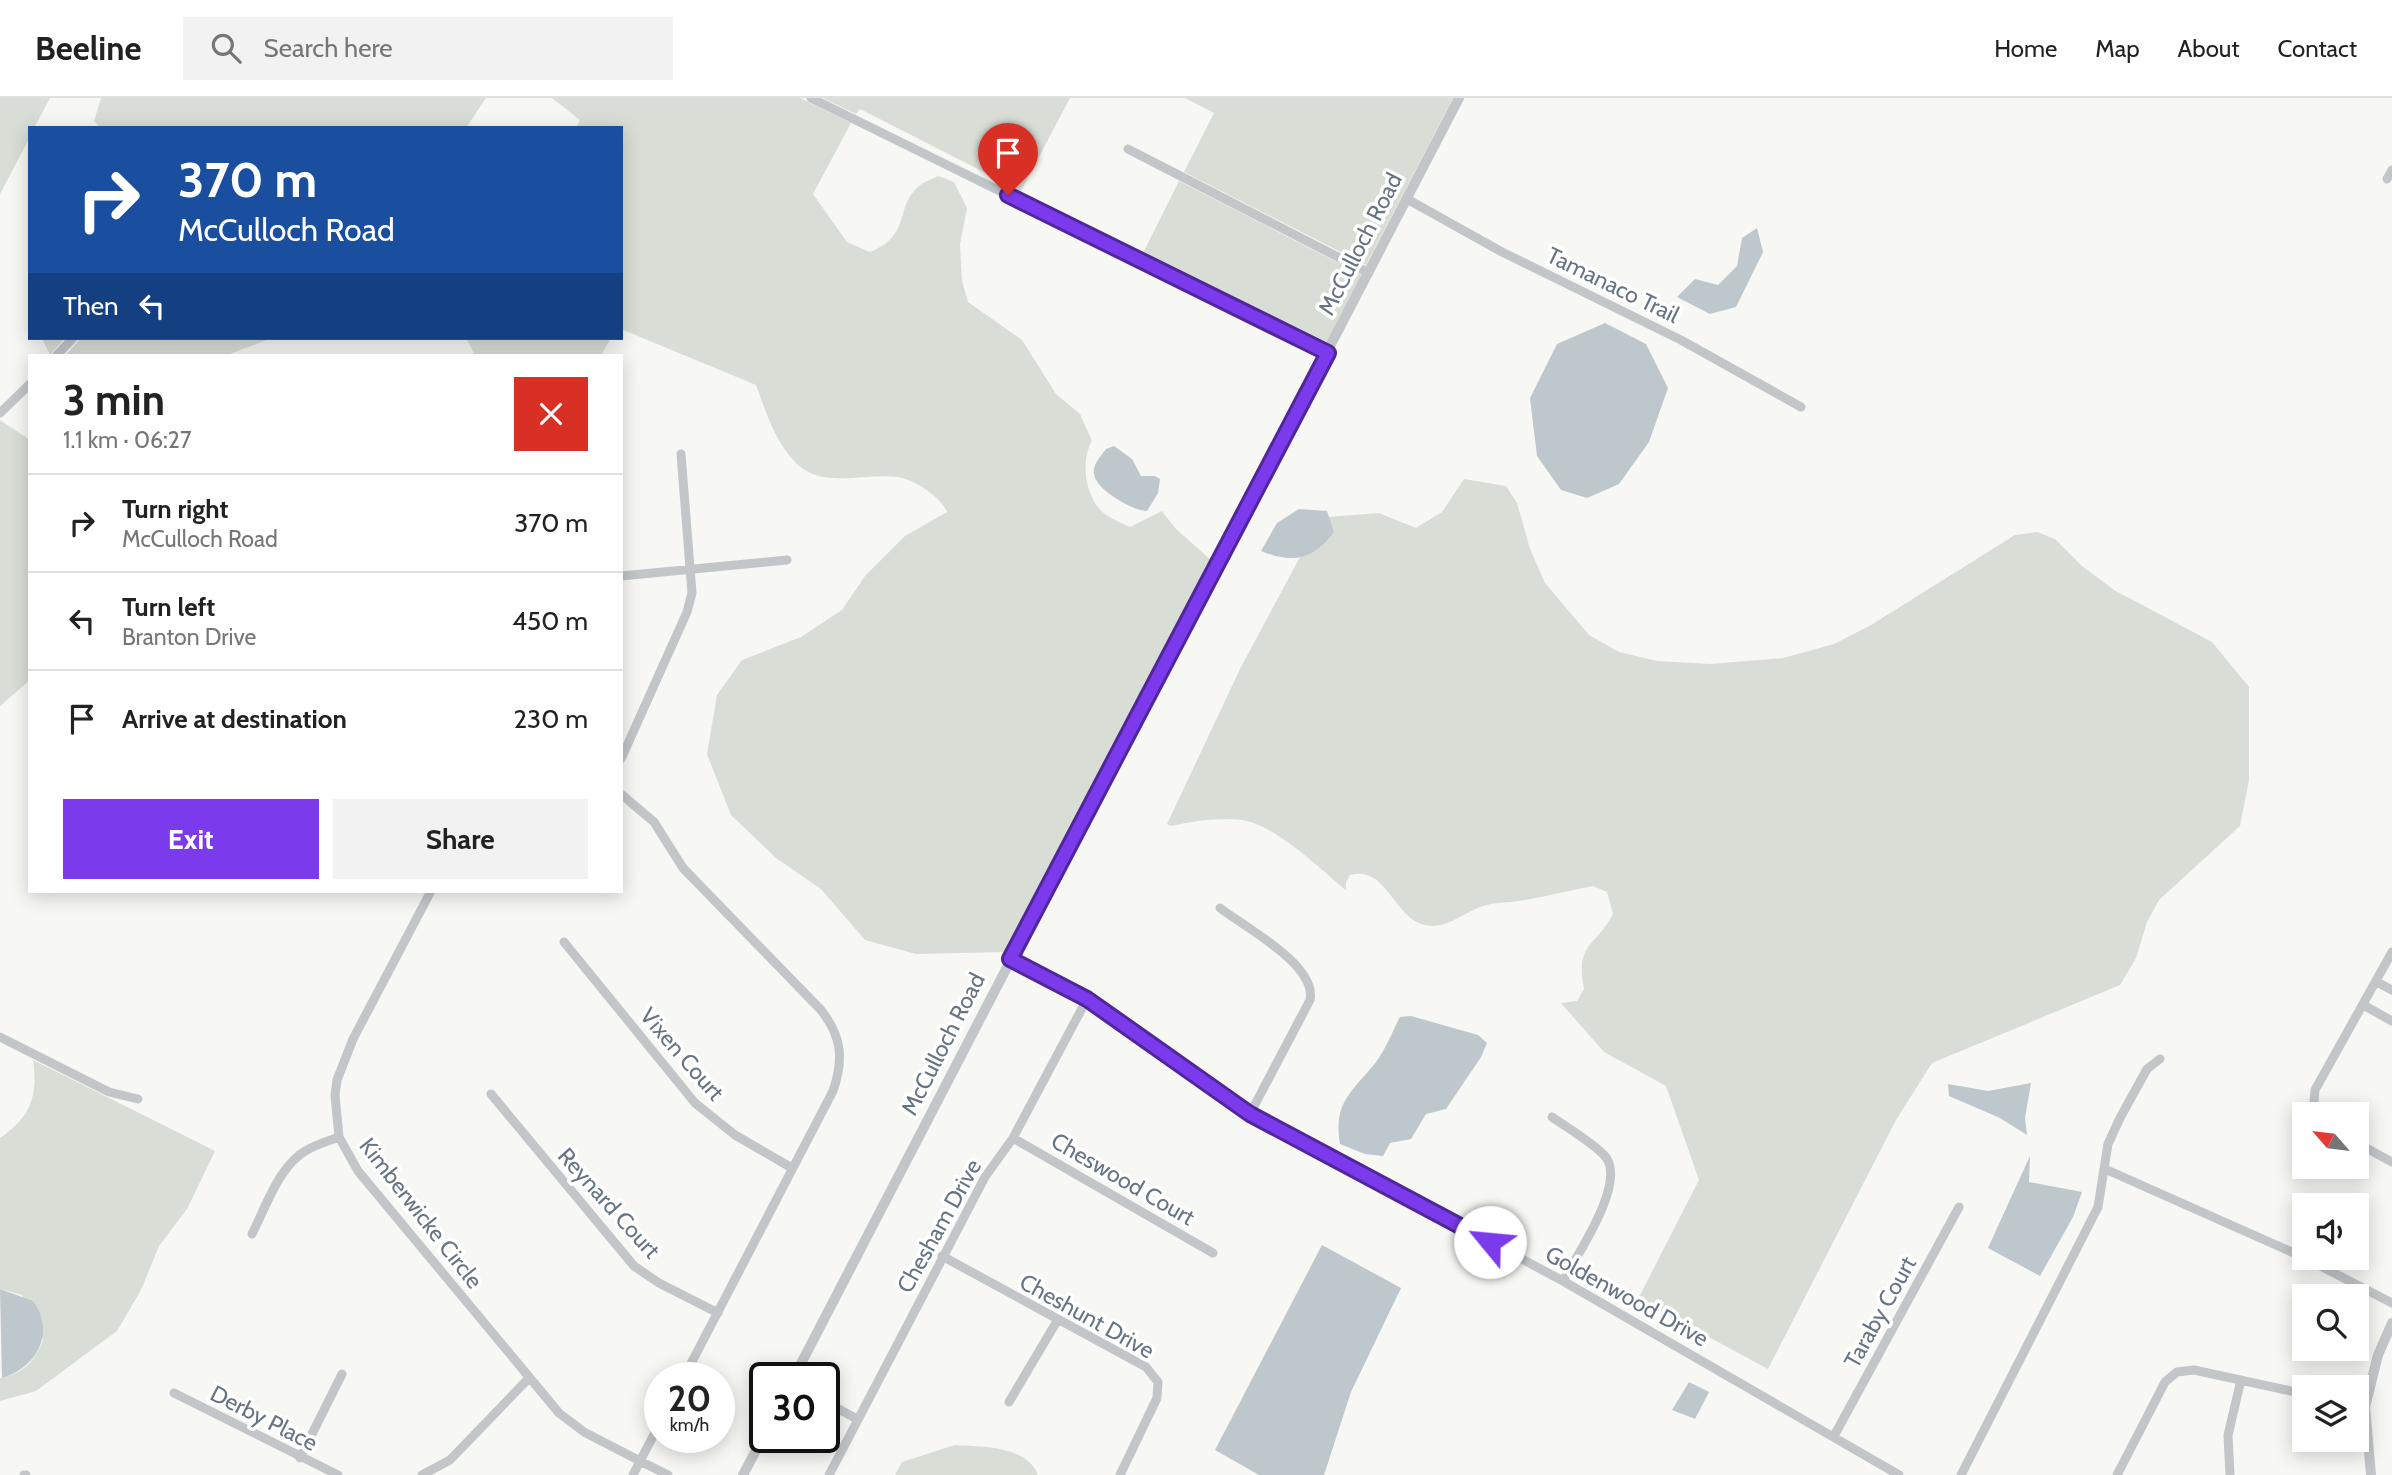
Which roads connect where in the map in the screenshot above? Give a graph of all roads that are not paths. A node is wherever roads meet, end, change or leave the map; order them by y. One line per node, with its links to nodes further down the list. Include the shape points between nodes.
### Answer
1 (811, 98): 9 (street)
2 (1459, 98): 6 (street, McCulloch Road)
3 (1128, 149): 7 (street)
4 (2392, 170): 5 (street)
5 (2387, 179)
6 (1407, 199): 7 (street, McCulloch Road); 12 (street, Tamanaco Trail)
7 (1369, 273): 9 (street, McCulloch Road)
8 (71, 340): 10 (street)
9 (1328, 353): 24 (street, McCulloch Road)
10 (58, 354)
11 (28, 386): 13 (street)
12 (1801, 407)
13 (0, 413)
14 (681, 454): 16 (street)
15 (787, 560): 16 (street)
16 (691, 568): 17 (street); 18 (street, via 687,612)
17 (623, 576)
18 (623, 755)
19 (623, 796): 41 (street, via 654,822 683,868 834,1027 842,1054 839,1073)
20 (430, 893): 37 (street, Kimberwicke Circle, via 344,1060 335,1096)
21 (1220, 908): 35 (street, via 1302,968 1312,988 1310,1000)
22 (564, 942): 41 (street, Vixen Court, via 695,1102 735,1135)
23 (2392, 952): 25 (street)
24 (1010, 959): 27 (street, Goldenwood Drive); 55 (street, McCulloch Road)
25 (2377, 982): 26 (street); 28 (street)
26 (2392, 990)
27 (1087, 999): 35 (street, Goldenwood Drive); 38 (street, Chesham Drive)
28 (2365, 1006): 29 (street); 34 (street, via 2315,1090)
29 (2392, 1021)
30 (0, 1037): 33 (street, via 109,1092)
31 (2160, 1059): 42 (street, via 2147,1069 2124,1109 2108,1144)
32 (491, 1094): 51 (street, Reynard Court, via 634,1266)
33 (138, 1099)
34 (2314, 1102)
35 (1250, 1114): 49 (street, Goldenwood Drive)
36 (1552, 1117): 49 (street, via 1606,1156 1613,1170 1611,1190)
37 (339, 1136): 44 (street, via 306,1150 285,1171); 57 (street, Kimberwicke Circle, via 358,1171)
38 (1013, 1138): 46 (street, Cheswood Court); 47 (street, Chesham Drive, via 985,1177)
39 (2370, 1150): 40 (street)
40 (2392, 1162)
41 (792, 1168): 51 (street)
42 (2105, 1169): 45 (street); 79 (street, via 2098,1207)
43 (1959, 1207): 65 (street, Taraby Court)
44 (252, 1234)
45 (2292, 1252)
46 (1213, 1253)
47 (942, 1256): 52 (street, Cheshunt Drive); 64 (street, Chesham Drive)
48 (2328, 1270): 50 (street)
49 (1563, 1281): 65 (street, Goldenwood Drive)
50 (2392, 1303)
51 (718, 1313): 54 (street)
52 (1057, 1321): 62 (street); 77 (street, Cheshunt Drive, via 1146,1367 1158,1382 1157,1398)
53 (2392, 1323): 59 (street)
54 (692, 1362)
55 (802, 1362)
56 (342, 1374): 69 (street)
57 (528, 1379): 70 (street, Kimberwicke Circle, via 575,1426); 72 (street, via 450,1460)
58 (2241, 1380): 60 (street); 80 (street, via 2194,1370 2177,1372 2165,1382); 81 (street, via 2228,1436)
59 (2369, 1382)
60 (2292, 1391)
61 (174, 1393): 69 (street, Derby Place)
62 (1009, 1402)
63 (840, 1410): 64 (street)
64 (857, 1419): 76 (street, Chesham Drive)
65 (1834, 1436): 78 (street, Goldenwood Drive)
66 (2368, 1452): 82 (street)
67 (644, 1453): 70 (street)
68 (755, 1453): 75 (street)
69 (300, 1458): 71 (street, Derby Place)
70 (640, 1461): 73 (street); 74 (street, Kimberwicke Circle)
71 (338, 1475)
72 (422, 1475)
73 (633, 1475)
74 (668, 1475)
75 (743, 1475)
76 (829, 1475)
77 (1120, 1475)
78 (1899, 1475)
79 (1961, 1475)
80 (2117, 1475)
81 (2230, 1475)
82 (2371, 1475)

